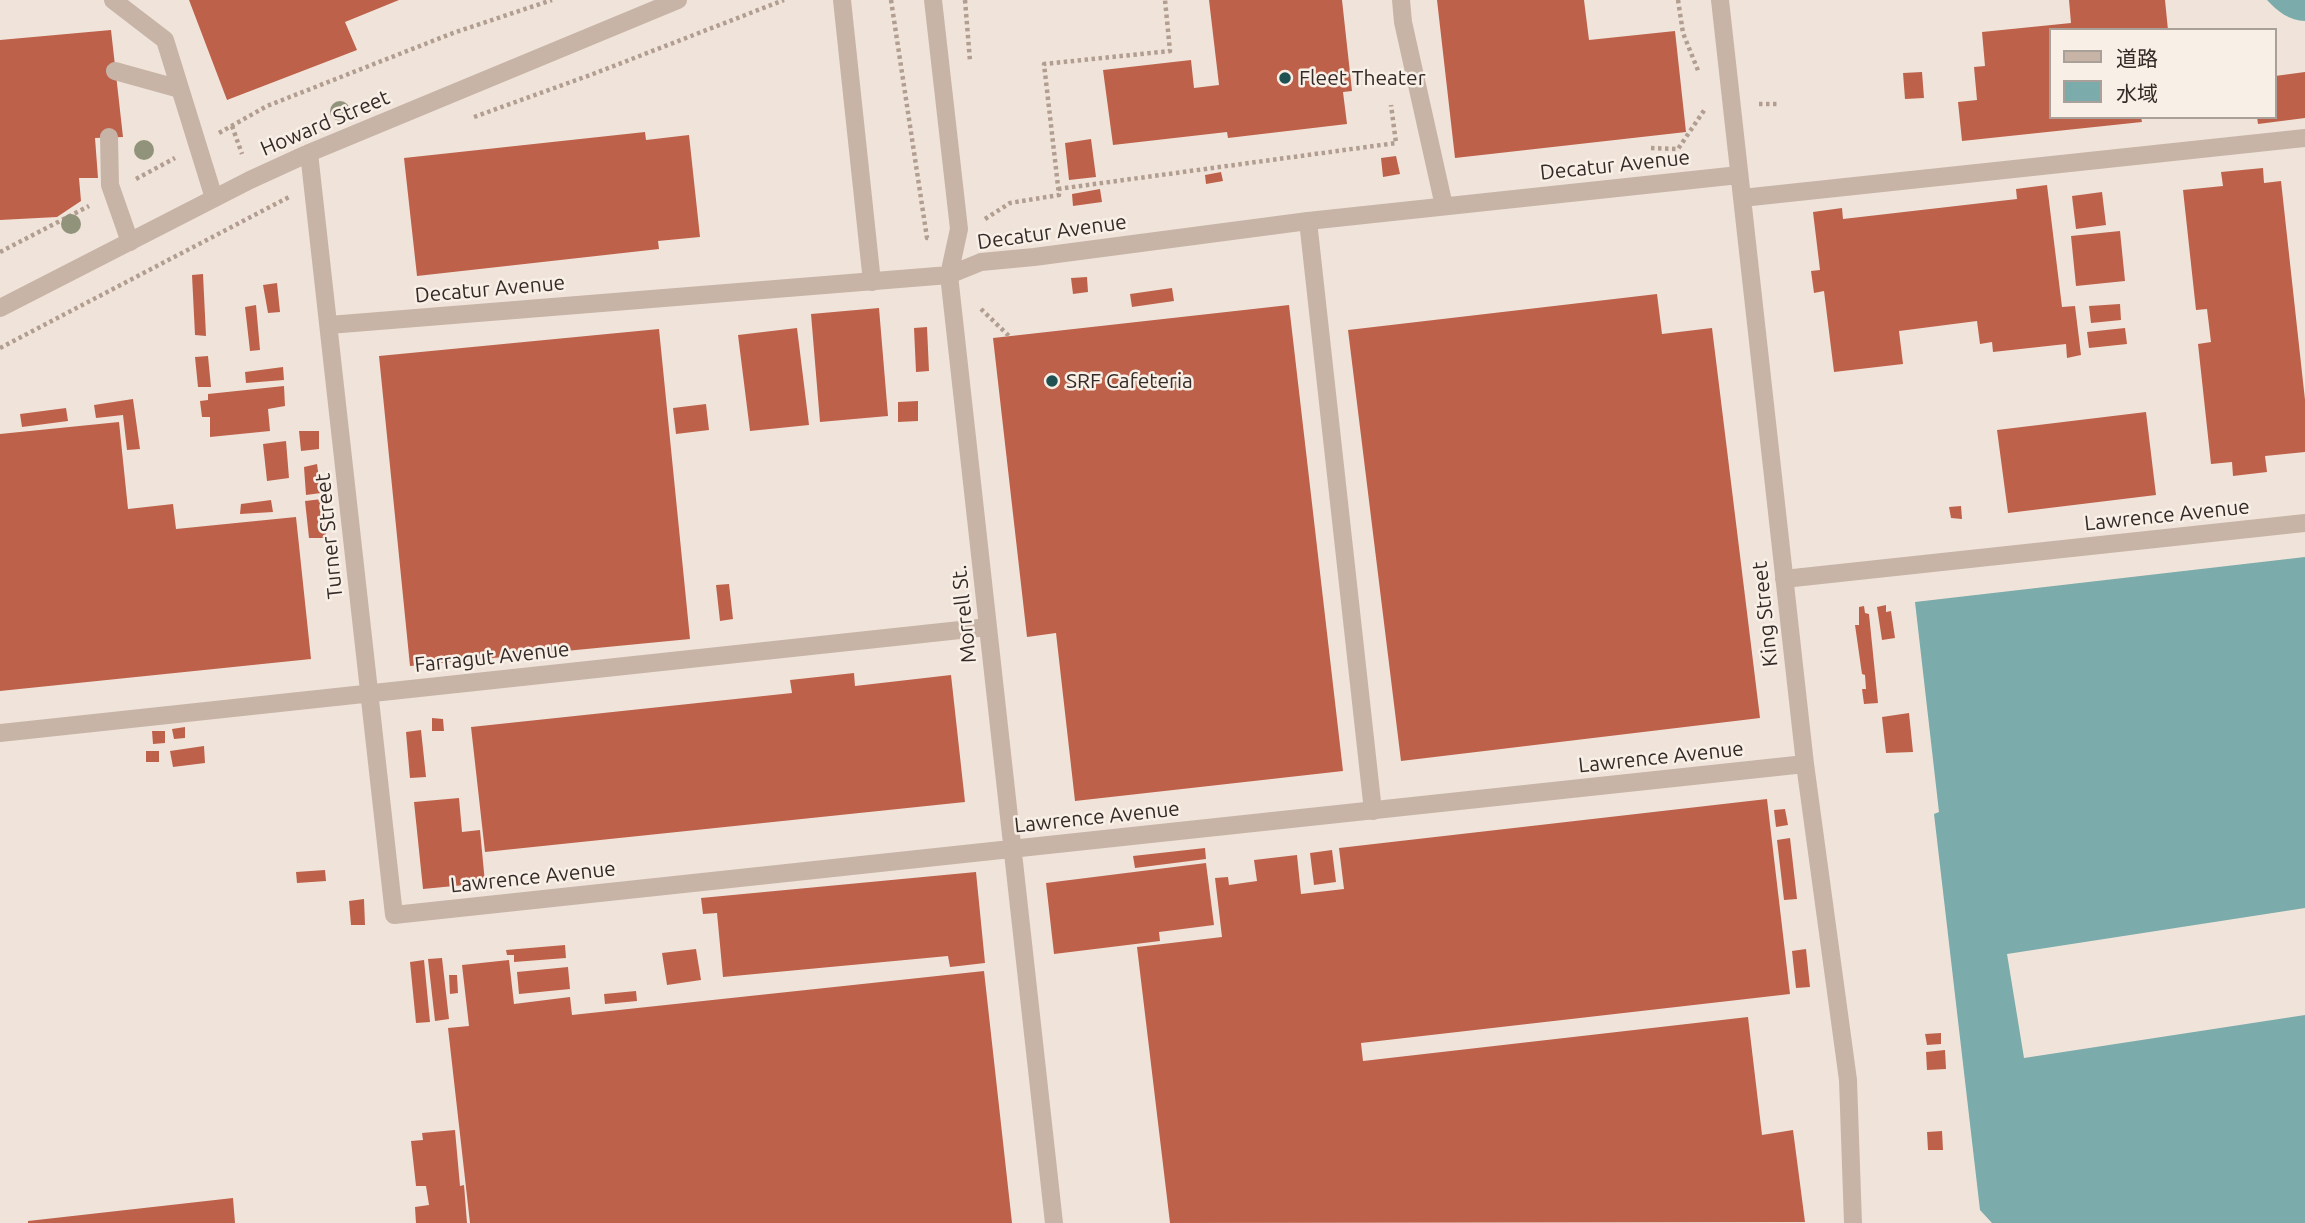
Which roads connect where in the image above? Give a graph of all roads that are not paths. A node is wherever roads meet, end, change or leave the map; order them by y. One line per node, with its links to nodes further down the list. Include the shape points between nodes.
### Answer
1 (113, 0): 8 (street, via 165,40)
2 (678, 0): 11 (street, Howard Street)
3 (842, 0): 19 (street)
4 (933, 0): 18 (street, Morrell St., via 959,229)
5 (1401, 0): 15 (street)
6 (1720, 0): 12 (street, King Street)
7 (115, 71): 8 (street)
8 (180, 89): 13 (street)
9 (109, 138): 17 (street, via 110,186)
10 (2305, 138): 14 (street)
11 (309, 153): 13 (street, Howard Street); 21 (street, Turner Street)
12 (1739, 175): 14 (street, King Street); 15 (street, Decatur Avenue)
13 (214, 198): 17 (street, Howard Street)
14 (1742, 198): 23 (street, King Street)
15 (1444, 206): 16 (street, Decatur Avenue)
16 (1308, 221): 18 (street, Decatur Avenue, via 981,262); 28 (street)
17 (130, 242): 20 (street, Howard Street)
18 (949, 275): 19 (street, Decatur Avenue); 24 (street, Morrell St.)
19 (872, 282): 21 (street, Decatur Avenue)
20 (0, 308)
21 (329, 325): 25 (street, Turner Street)
22 (2305, 523): 23 (street, Lawrence Avenue)
23 (1784, 579): 27 (street, King Street)
24 (988, 627): 25 (street, Farragut Avenue); 29 (street, Morrell St.)
25 (369, 693): 26 (street, Farragut Avenue); 30 (street, Turner Street)
26 (0, 733)
27 (1805, 764): 28 (street, Lawrence Avenue); 32 (street, King Street, via 1848,1080)
28 (1373, 811): 29 (street, Lawrence Avenue)
29 (1013, 849): 30 (street, Lawrence Avenue); 31 (street, Morrell St.)
30 (394, 915)
31 (1054, 1223)
32 (1853, 1223)

